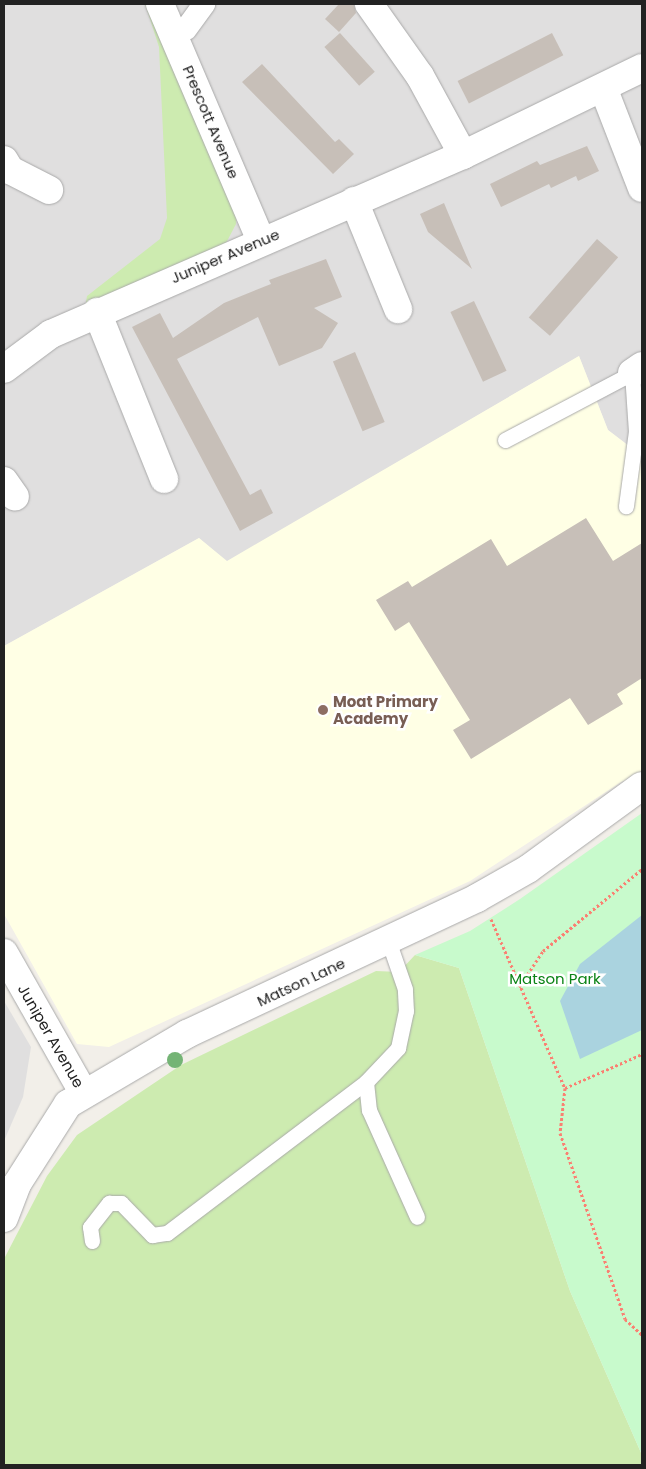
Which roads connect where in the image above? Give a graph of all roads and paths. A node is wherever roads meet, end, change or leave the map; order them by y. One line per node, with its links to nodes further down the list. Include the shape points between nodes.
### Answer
1 (160, 4): 12 (street, Prescott Avenue)
2 (204, 4): 4 (street)
3 (368, 4): 7 (street, via 420,76)
4 (186, 29)
5 (642, 68): 6 (street, Juniper Avenue)
6 (604, 90): 7 (street, Juniper Avenue); 9 (street)
7 (463, 154): 11 (street, Juniper Avenue)
8 (4, 160): 10 (street, via 10,170)
9 (642, 188)
10 (48, 190)
11 (354, 201): 12 (street, Juniper Avenue); 13 (street)
12 (261, 241): 14 (street, Juniper Avenue)
13 (398, 309)
14 (97, 312): 15 (street, Juniper Avenue, via 51,334); 18 (street)
15 (4, 369)
16 (637, 369): 17 (lane); 19 (lane, via 636,431)
17 (505, 440)
18 (164, 479)
19 (626, 506)
20 (642, 786): 22 (street, Matson Lane, via 528,869)
21 (642, 869): 25 (path, via 543,951)
22 (477, 898): 23 (street, Matson Lane); 25 (path, via 504,943)
23 (388, 940): 27 (lane, via 405,989 406,1011 398,1048); 29 (street, Matson Lane, via 187,1034)
24 (4, 953): 29 (street, Juniper Avenue)
25 (518, 988): 28 (path)
26 (642, 1054): 28 (path)
27 (366, 1082): 30 (lane, via 369,1110); 32 (lane, via 167,1233 152,1235 121,1203 109,1202 90,1227)
28 (565, 1088): 33 (path, via 560,1133 625,1319)
29 (84, 1094): 31 (street, Matson Lane, via 55,1120)
30 (417, 1217)
31 (4, 1218)
32 (92, 1241)
33 (642, 1335)

